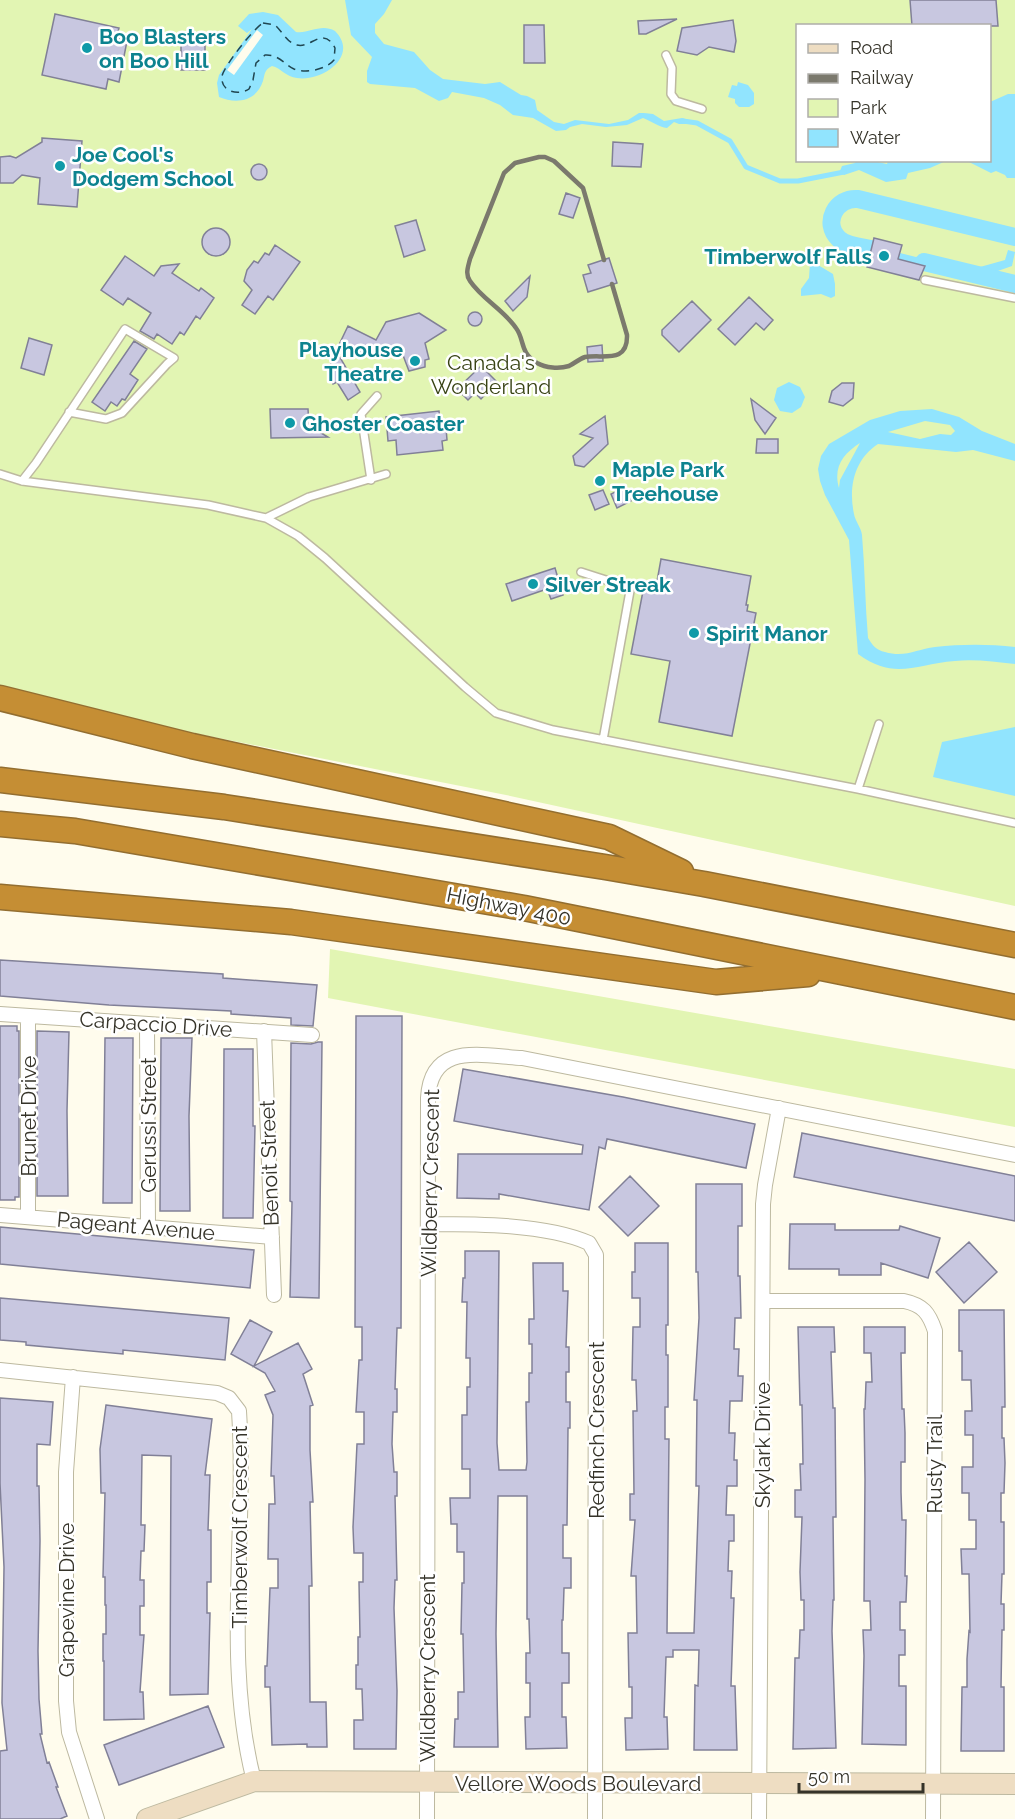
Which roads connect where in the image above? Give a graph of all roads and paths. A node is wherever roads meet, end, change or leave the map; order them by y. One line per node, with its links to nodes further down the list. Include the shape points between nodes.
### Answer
1 (666, 55): 2 (lane, via 672,68 671,94 676,101)
2 (702, 109)
3 (925, 280): 4 (lane)
4 (1015, 298)
5 (377, 396): 9 (lane, via 361,414)
6 (69, 412): 6 (lane, via 106,419 122,413 174,358 125,329); 10 (lane)
7 (0, 474): 10 (lane)
8 (386, 474): 9 (lane)
9 (371, 480): 11 (lane, via 309,497)
10 (22, 481): 11 (lane, via 208,505)
11 (266, 518): 15 (lane, via 317,551 496,713)
12 (581, 572): 15 (lane, via 630,591)
13 (0, 698): 20 (highway, via 192,746 609,837)
14 (879, 724): 17 (lane)
15 (603, 740): 17 (lane)
16 (0, 780): 20 (highway, via 224,807)
17 (858, 789): 18 (lane)
18 (1015, 823)
19 (0, 824): 23 (highway, Highway 400, via 75,831 513,906)
20 (704, 884): 22 (highway)
21 (0, 897): 23 (highway, via 291,922 716,982)
22 (1015, 945)
23 (833, 971): 24 (highway, Highway 400)
24 (1015, 1007)
25 (0, 1014): 26 (street, Carpaccio Drive)
26 (28, 1016): 27 (street, Carpaccio Drive); 33 (street, Brunet Drive)
27 (147, 1024): 28 (street, Carpaccio Drive); 35 (street, Gerussi Street)
28 (264, 1031): 29 (street, Carpaccio Drive); 36 (street, Benoit Street)
29 (312, 1035)
30 (779, 1108): 31 (street, Wildberry Crescent); 34 (street, Wildberry Crescent, via 522,1058 450,1057 440,1064 429,1083); 38 (street, Skylark Drive, via 765,1185)
31 (1015, 1155)
32 (0, 1215): 33 (street, Pageant Avenue)
33 (28, 1217): 35 (street, Pageant Avenue)
34 (429, 1224): 42 (street, Redfinch Crescent, via 513,1227 566,1235 589,1243 596,1255); 43 (street, Wildberry Crescent)
35 (148, 1227): 36 (street, Pageant Avenue)
36 (272, 1237): 37 (street, Benoit Street)
37 (274, 1295)
38 (763, 1301): 44 (street, Skylark Drive); 46 (street, Rusty Trail, via 904,1301 929,1313 935,1331)
39 (0, 1370): 40 (street, Timberwolf Crescent)
40 (73, 1377): 41 (street, Timberwolf Crescent, via 217,1393 229,1398 239,1411 238,1689); 47 (street, Grapevine Drive, via 66,1472 67,1721)
41 (254, 1781): 43 (street, Vellore Woods Boulevard); 48 (street, Vellore Woods Boulevard)
42 (595, 1781): 43 (street, Vellore Woods Boulevard); 44 (street, Vellore Woods Boulevard); 50 (street, Redfinch Crescent)
43 (427, 1783): 49 (street, Wildberry Crescent)
44 (759, 1784): 46 (street, Vellore Woods Boulevard); 51 (street, Skylark Drive)
45 (1015, 1784): 46 (street, Vellore Woods Boulevard)
46 (933, 1785): 52 (street, Rusty Trail)
47 (97, 1819)
48 (147, 1819)
49 (427, 1819)
50 (595, 1819)
51 (759, 1819)
52 (933, 1819)

